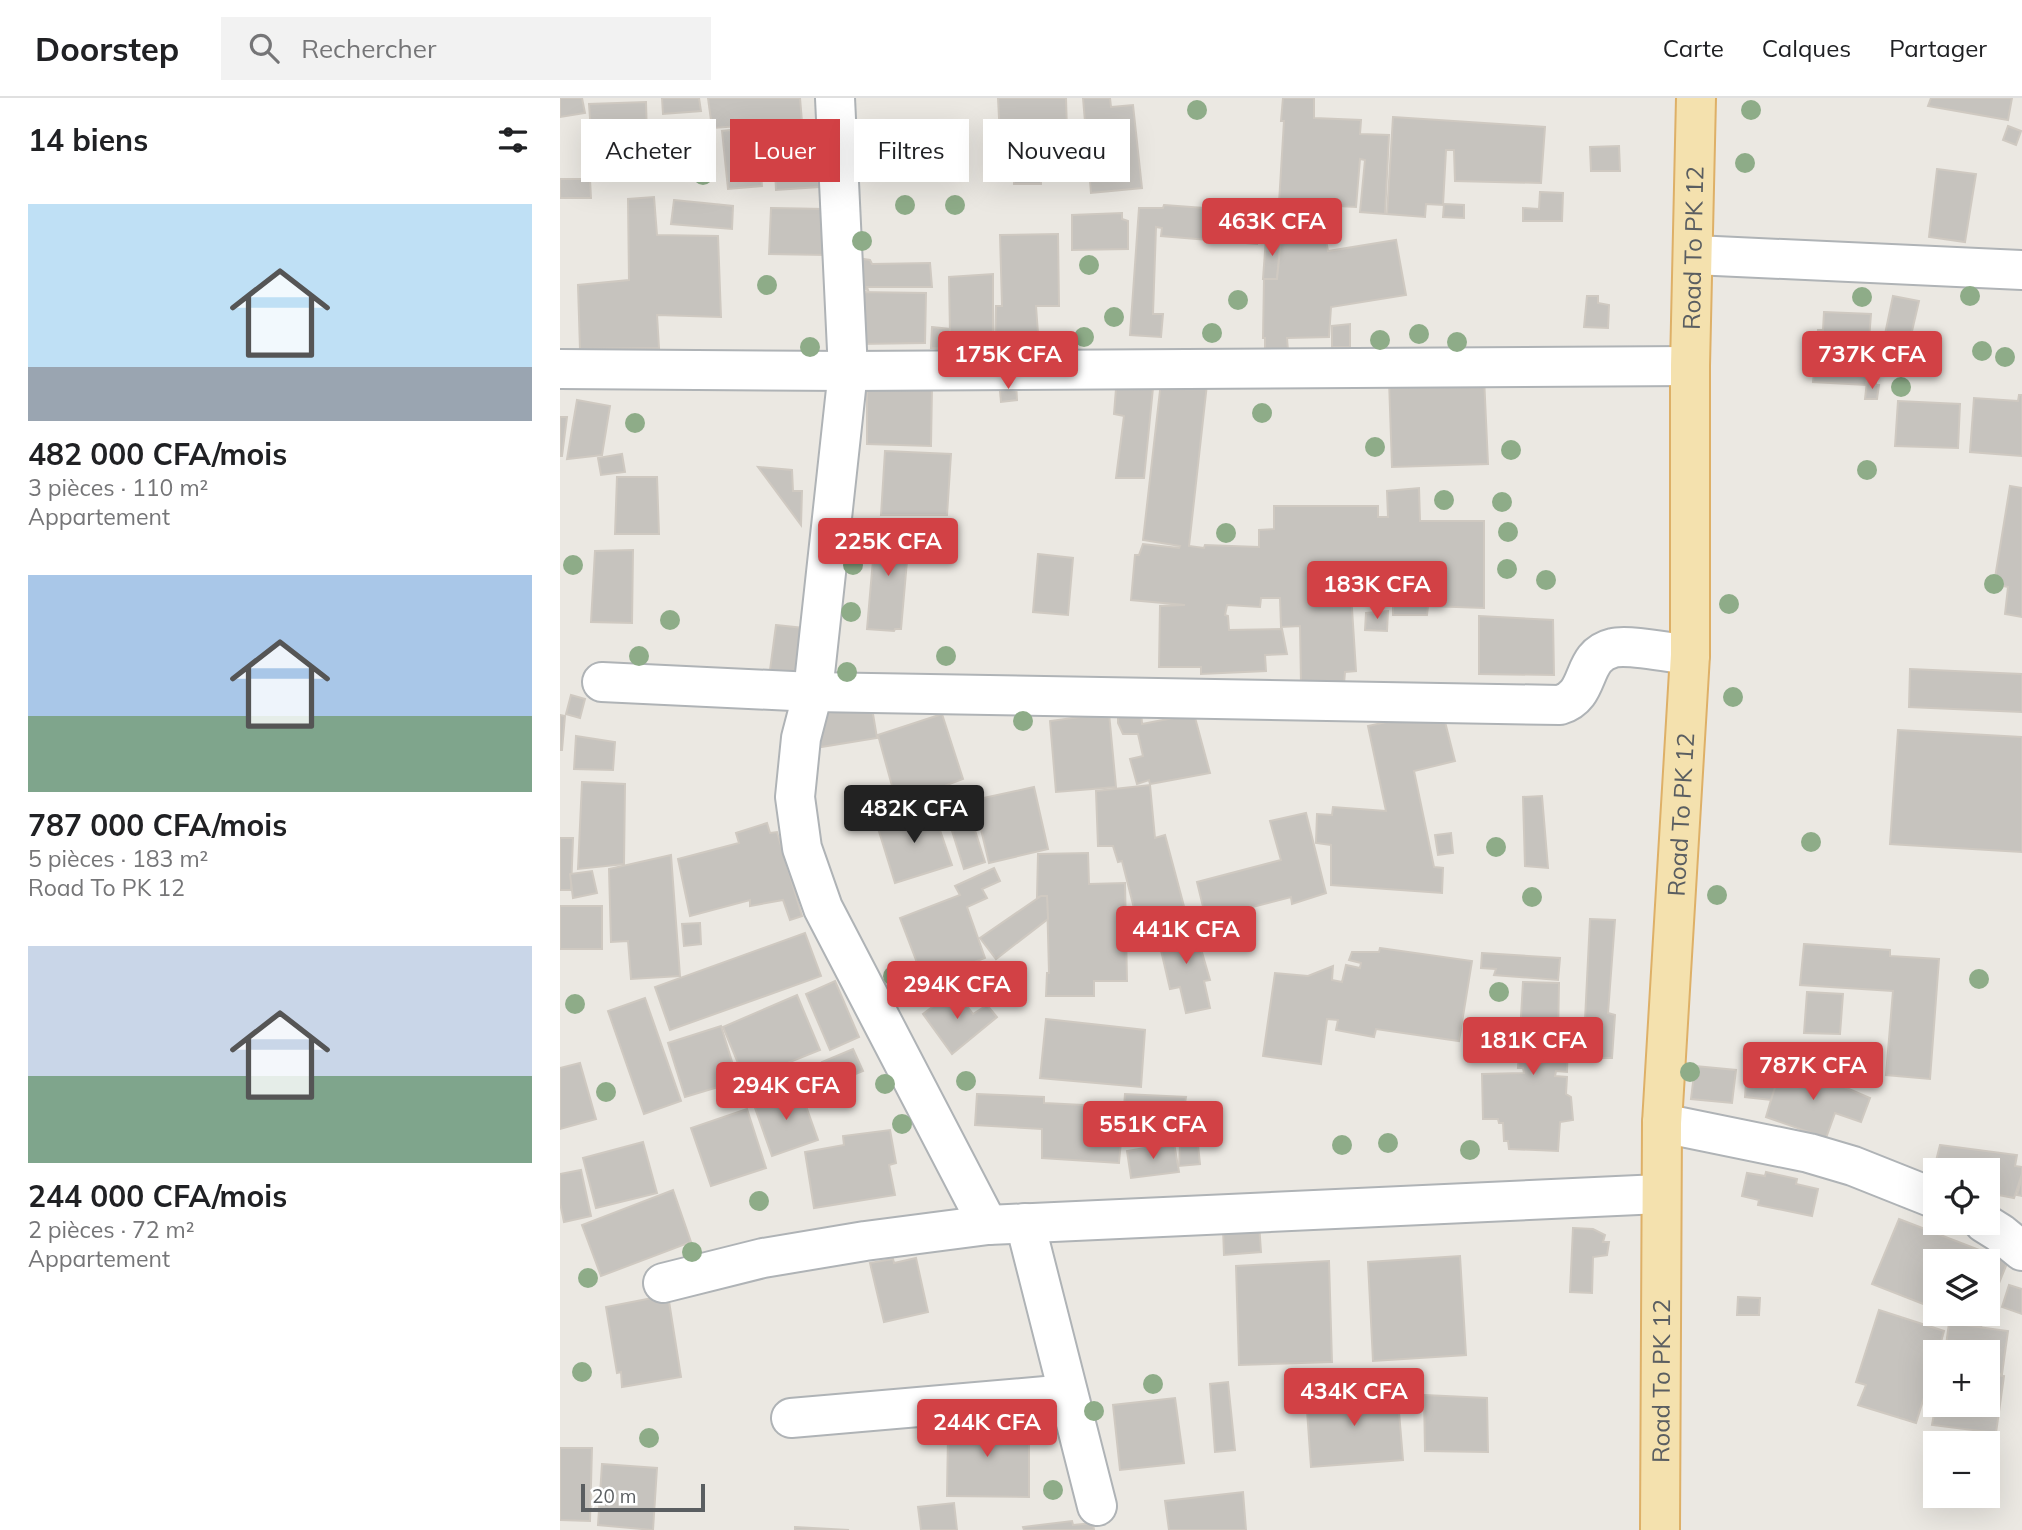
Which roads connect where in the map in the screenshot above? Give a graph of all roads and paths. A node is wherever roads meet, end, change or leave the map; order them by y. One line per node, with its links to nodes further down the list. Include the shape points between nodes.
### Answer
1 (835, 98): 7 (street)
2 (1696, 98): 3 (main road, Road To PK 12)
3 (1694, 255): 4 (street); 5 (main road, Road To PK 12)
4 (2022, 270)
5 (1690, 366): 7 (street); 8 (main road, Road To PK 12)
6 (560, 369): 7 (street)
7 (848, 371): 10 (street)
8 (1690, 655): 10 (street, via 1616,647 1603,652 1592,660 1579,694 1560,705); 11 (main road, Road To PK 12)
9 (602, 682): 10 (street)
10 (813, 692): 14 (street, via 801,738 794,796 802,848 823,908)
11 (1662, 1123): 12 (main road, Road To PK 12); 13 (street, via 1809,1153)
12 (1660, 1194): 14 (street); 21 (main road, Road To PK 12)
13 (1923, 1194)
14 (1007, 1224): 17 (street, via 789,1254); 18 (street)
15 (2000, 1233): 16 (street)
16 (2022, 1251)
17 (663, 1283)
18 (1068, 1394): 19 (street); 20 (street)
19 (790, 1418)
20 (1097, 1506)
21 (1660, 1530)

